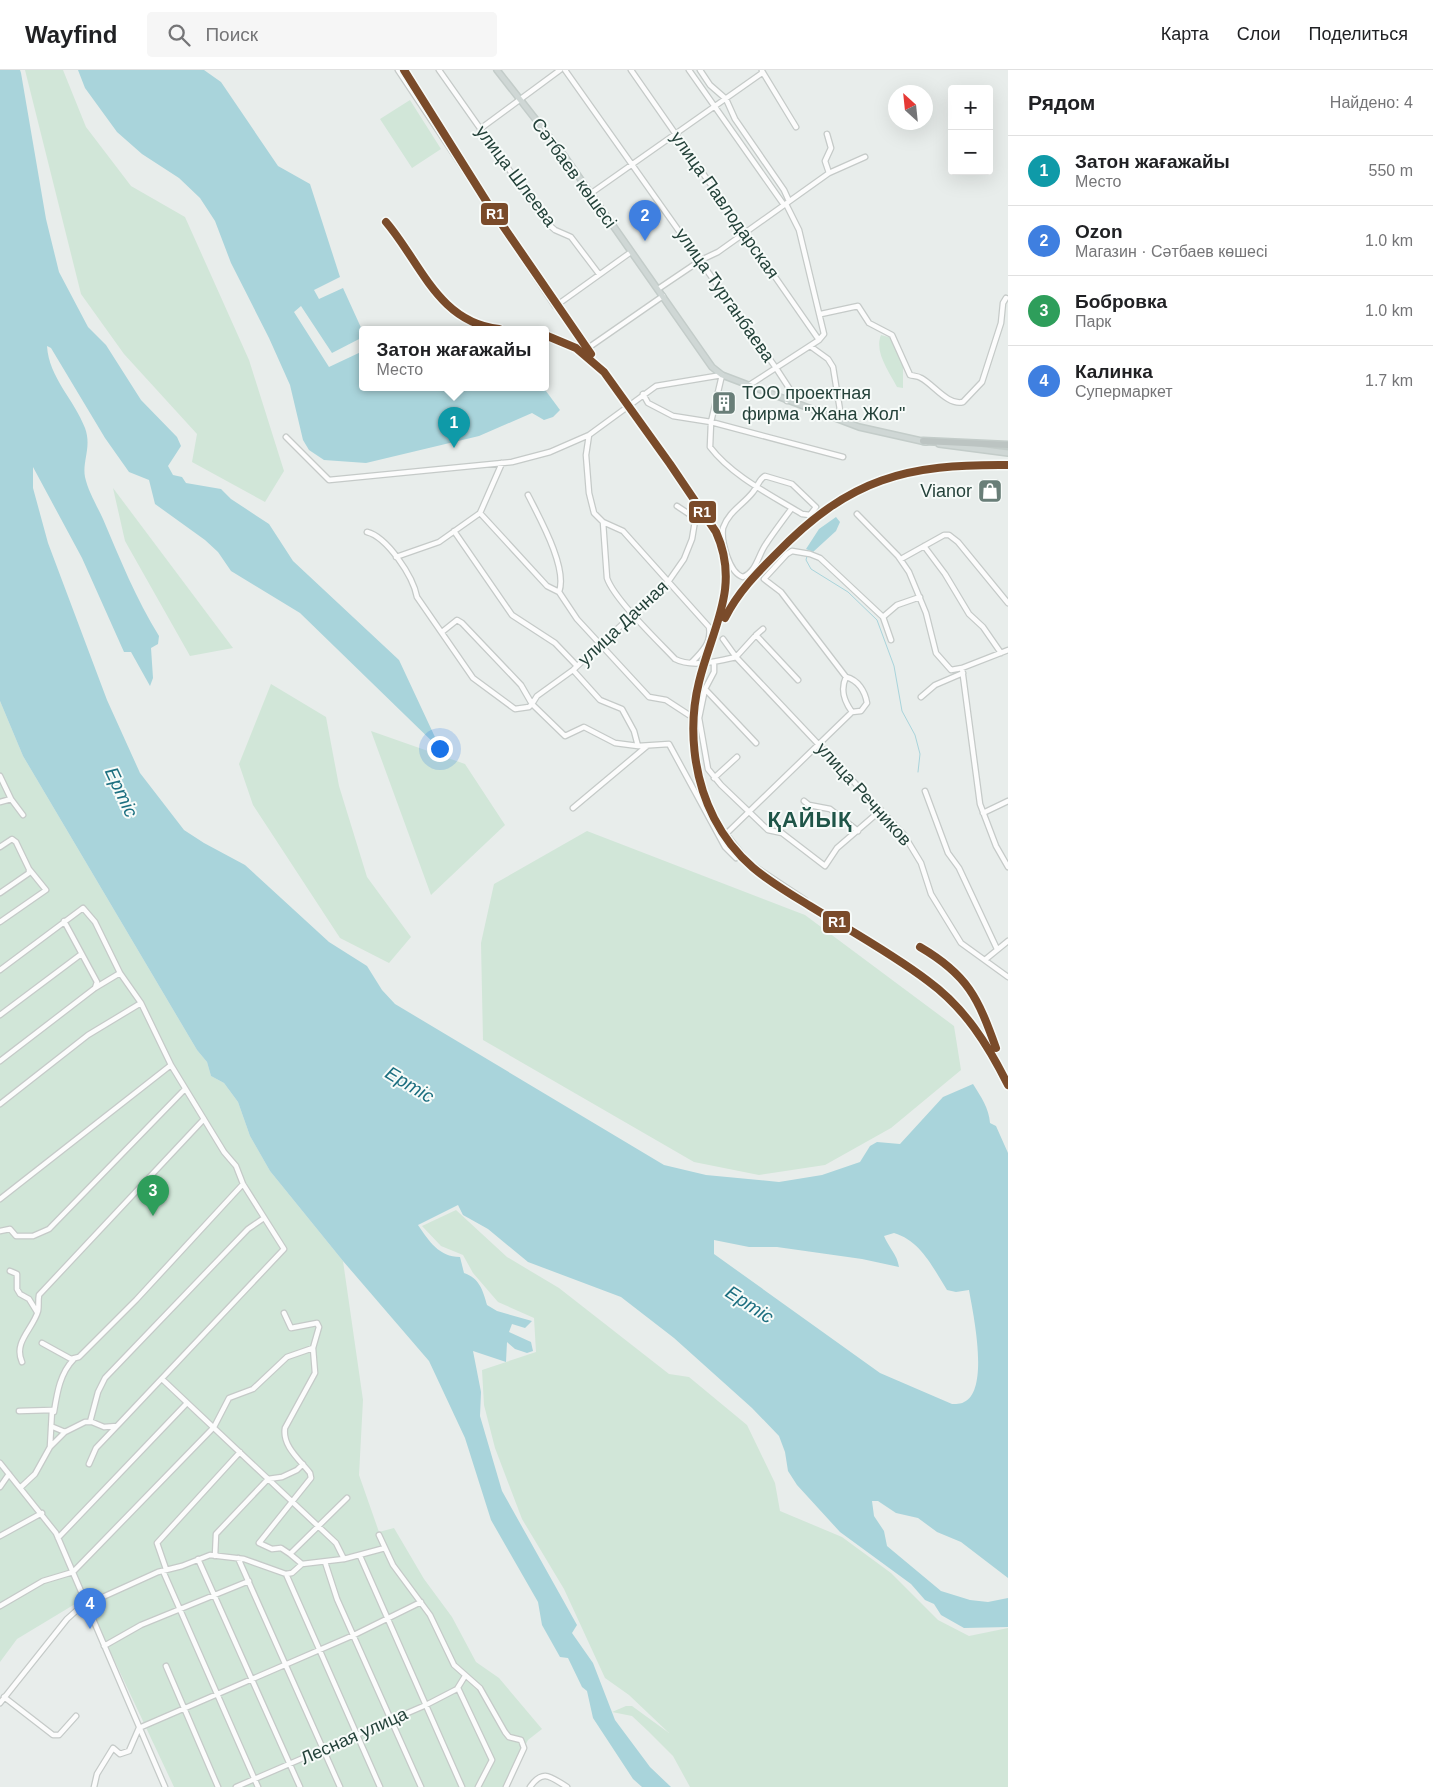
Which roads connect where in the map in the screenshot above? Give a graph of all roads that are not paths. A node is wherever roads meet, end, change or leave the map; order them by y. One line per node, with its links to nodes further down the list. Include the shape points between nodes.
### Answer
1 (398, 70): 29 (street)
2 (439, 70): 14 (street, улица Шлеева)
3 (497, 70): 10 (main road, Сәтбаев көшесі)
4 (560, 70): 10 (street)
5 (565, 70): 18 (street, улица Турганбаева)
6 (631, 70): 15 (street, улица Павлодарская)
7 (689, 70): 12 (street)
8 (700, 70): 11 (street, via 710,85)
9 (762, 71): 11 (street); 13 (street)
10 (520, 99): 14 (street); 20 (main road, Сәтбаев көшесі)
11 (726, 99): 12 (street); 21 (street, via 735,119 784,190)
12 (715, 107): 15 (street); 21 (street)
13 (796, 126)
14 (480, 129): 25 (street, улица Шлеева, via 546,222 571,237)
15 (675, 133): 18 (street); 22 (street, улица Павлодарская)
16 (827, 134): 19 (street, via 831,148 825,161)
17 (865, 157): 19 (street)
18 (632, 164): 20 (street); 24 (street, улица Турганбаева)
19 (829, 173): 21 (street)
20 (590, 194): 23 (main road, Сәтбаев көшесі)
21 (786, 203): 22 (street); 30 (street, via 799,230)
22 (744, 233): 24 (street); 31 (street, улица Павлодарская)
23 (631, 252): 25 (street); 26 (main road, Сәтбаев көшесі)
24 (701, 260): 26 (street); 33 (street, улица Турганбаева)
25 (599, 274): 29 (street)
26 (658, 289): 27 (main road, Сәтбаев көшесі)
27 (663, 296): 29 (street, via 588,348); 34 (main road, Сәтбаев көшесі, via 712,367)
28 (1006, 298): 30 (street, via 982,382 959,403 923,379 910,375 892,335 869,324 858,306)
29 (557, 305)
30 (821, 314): 31 (street, via 824,330)
31 (819, 340): 32 (street)
32 (810, 346): 33 (street); 38 (street, via 833,367)
33 (776, 368): 35 (street); 37 (street, улица Турганбаева, via 789,388)
34 (722, 375): 35 (main road, Сәтбаев көшесі); 36 (street, via 656,386); 39 (street)
35 (748, 386): 37 (main road, Сәтбаев көшесі)
36 (643, 394): 39 (street, via 648,403 673,416); 40 (street)
37 (787, 401): 42 (main road, Сәтбаев көшесі, via 858,427)
38 (840, 410)
39 (711, 422): 45 (street); 47 (street, via 710,447 719,459)
40 (589, 435): 46 (street, via 550,452); 53 (street, via 586,455 589,493 594,514)
41 (286, 437): 46 (street, via 329,480)
42 (923, 442): 43 (highway); 44 (main road, Сәтбаев көшесі)
43 (1008, 445)
44 (1008, 453)
45 (843, 457)
46 (502, 463): 51 (street)
47 (757, 486): 50 (street); 50 (street, via 766,476 787,482 816,507 813,513 805,516); 50 (street, via 733,510 723,528 732,569 740,576 749,573)
48 (528, 495): 60 (street, via 552,544 562,582)
49 (677, 506): 59 (street, улица Дачная, via 695,520 684,559)
50 (792, 508)
51 (480, 513): 54 (street); 60 (street, via 547,586)
52 (857, 514): 58 (street)
53 (603, 522): 59 (street, via 623,531); 63 (street, via 607,578 610,586)
54 (454, 531): 57 (street, via 430,546); 76 (street, via 512,615 555,643)
55 (367, 532): 57 (street, via 376,534)
56 (924, 546): 58 (street); 62 (street, via 944,535 954,538); 72 (street, via 969,614 983,627)
57 (396, 557): 66 (street, via 414,583 417,597)
58 (901, 559): 61 (street)
59 (668, 582): 63 (street, улица Дачная); 74 (street, via 709,627 709,640)
60 (559, 592): 70 (street, via 577,620)
61 (920, 597): 64 (street, via 897,605); 77 (street, via 939,658 951,670)
62 (1008, 602)
63 (634, 613): 70 (street, улица Дачная); 74 (street, via 675,659)
64 (883, 617): 69 (street); 78 (street, via 828,564 810,554 799,551 787,554 764,579 781,592)
65 (763, 629): 67 (street)
66 (442, 632): 82 (street, via 473,678 515,709); 82 (street, via 457,620 462,623 521,685)
67 (756, 635): 73 (street); 79 (street)
68 (723, 639): 73 (street, улица Речников)
69 (891, 640)
70 (600, 644): 76 (street, улица Дачная); 84 (street, via 649,697 666,700)
71 (1008, 650): 72 (street)
72 (1001, 653): 77 (street)
73 (736, 657): 75 (street); 86 (street, улица Речников)
74 (692, 662): 75 (street)
75 (714, 662): 80 (street, via 714,672)
76 (575, 668): 82 (street, улица Дачная, via 537,696); 87 (street, via 600,700 622,709)
77 (963, 670): 81 (street, via 935,685); 100 (street)
78 (846, 677): 83 (street, via 842,689); 83 (street, via 857,682 866,699 864,708 858,713)
79 (798, 680)
80 (705, 689): 85 (street); 91 (street, via 699,729 706,765)
81 (921, 697)
82 (532, 704): 87 (street, via 565,736 584,727 615,743)
83 (852, 712): 86 (street)
84 (689, 715)
85 (756, 743)
86 (819, 744): 98 (street, улица Речников); 99 (street)
87 (638, 746): 88 (street)
88 (647, 746): 97 (street); 104 (street, via 669,744 725,847)
89 (737, 757): 91 (street)
90 (0, 776): 93 (street)
91 (714, 778): 99 (street)
92 (925, 791): 112 (street, via 946,848 959,868)
93 (11, 799): 96 (street); 101 (street)
94 (804, 801): 102 (street, via 830,809)
95 (1008, 801): 100 (street)
96 (0, 802)
97 (573, 808)
98 (881, 810): 102 (street); 114 (street, улица Речников, via 911,844 932,894 961,943)
99 (748, 811): 102 (street, via 768,830 782,832 825,866 836,848); 108 (street, via 726,834 748,862)
100 (983, 813): 105 (street)
101 (23, 815)
102 (858, 831)
103 (0, 847): 106 (street, via 12,839 16,842)
104 (736, 858)
105 (1008, 867)
106 (29, 869): 107 (street, via 30,873); 110 (street, via 46,890)
107 (0, 894)
108 (805, 900)
109 (64, 921): 113 (street); 115 (street); 116 (street, via 83,908 99,931)
110 (0, 922)
111 (1008, 941): 112 (street)
112 (997, 949): 114 (street)
113 (80, 955): 118 (street, via 97,982); 120 (street)
114 (986, 959): 117 (street, улица Речников)
115 (0, 970)
116 (120, 973): 118 (street); 119 (street)
117 (1008, 977)
118 (95, 988): 121 (street)
119 (141, 1003): 122 (street); 124 (street, via 88,1035)
120 (0, 1015)
121 (0, 1061)
122 (171, 1065): 123 (street); 127 (street)
123 (185, 1089): 125 (street); 129 (street, via 49,1229 26,1236 16,1236 10,1228)
124 (0, 1104)
125 (204, 1119): 126 (street, via 236,1166); 131 (street)
126 (243, 1184): 128 (street); 137 (street, via 136,1300)
127 (0, 1199)
128 (264, 1218): 139 (street, via 284,1249); 143 (street, via 248,1229 105,1378)
129 (0, 1231)
130 (10, 1271): 132 (street, via 17,1274 20,1294)
131 (39, 1295): 132 (street); 133 (street)
132 (29, 1299): 133 (street)
133 (37, 1312): 138 (street, via 20,1346)
134 (284, 1313): 136 (street, via 291,1328 317,1323 319,1327)
135 (42, 1343): 137 (street)
136 (312, 1348): 146 (street, via 287,1357 248,1392 233,1395); 152 (street, via 315,1373 285,1428 284,1436)
137 (74, 1359): 142 (street, via 66,1368)
138 (22, 1362)
139 (162, 1379): 140 (street); 144 (street)
140 (187, 1403): 146 (street); 163 (street)
141 (19, 1410): 142 (street, via 50,1409)
142 (54, 1412): 145 (street)
143 (90, 1422): 144 (street, via 104,1427); 147 (street)
144 (117, 1426): 151 (street, via 96,1448)
145 (53, 1427): 147 (street); 148 (street)
146 (214, 1427): 149 (street); 174 (street)
147 (65, 1432): 148 (street)
148 (50, 1447): 156 (street, via 35,1474)
149 (240, 1452): 154 (street); 173 (street, via 157,1543)
150 (0, 1463): 153 (street)
151 (89, 1464)
152 (303, 1464): 154 (street, via 282,1477); 158 (street, via 311,1478)
153 (9, 1474): 155 (street); 156 (street)
154 (268, 1479): 158 (street); 166 (street, via 216,1534)
155 (0, 1487)
156 (20, 1488): 159 (street)
157 (347, 1498): 160 (street)
158 (292, 1502): 160 (street); 165 (street, via 259,1543 272,1549 281,1548)
159 (42, 1513): 162 (street); 163 (street)
160 (319, 1527): 165 (street); 170 (street, via 336,1544)
161 (379, 1535): 164 (street)
162 (0, 1536)
163 (58, 1538): 174 (street)
164 (385, 1548): 167 (street); 178 (street, via 396,1570)
165 (290, 1554): 172 (street)
166 (215, 1556): 168 (street); 169 (street)
167 (360, 1556): 170 (street); 182 (street)
168 (238, 1558): 175 (street); 176 (street)
169 (198, 1559): 173 (street); 177 (street)
170 (344, 1559): 171 (street)
171 (324, 1562): 172 (street); 183 (street)
172 (302, 1564): 175 (street)
173 (164, 1570): 180 (street); 181 (street)
174 (73, 1572): 179 (street, via 43,1581); 180 (street)
175 (286, 1574): 185 (street)
176 (248, 1581): 177 (street); 186 (street)
177 (215, 1596): 181 (street); 189 (street)
178 (421, 1602): 182 (street); 188 (street, via 454,1665)
179 (0, 1606)
180 (88, 1606): 184 (street); 192 (street, via 66,1619)
181 (181, 1610): 184 (street, via 141,1624); 191 (street)
182 (388, 1618): 183 (street); 194 (street)
183 (354, 1635): 185 (street); 197 (street)
184 (104, 1646): 198 (street)
185 (319, 1650): 186 (street); 199 (street)
186 (285, 1664): 189 (street); 200 (street)
187 (166, 1666): 195 (street)
188 (465, 1676): 190 (street); 214 (street, via 484,1692 509,1737 521,1740 524,1748)
189 (252, 1679): 191 (street); 201 (street)
190 (458, 1688): 194 (street, Лесная улица); 213 (street, via 492,1760)
191 (217, 1694): 195 (street); 202 (street)
192 (4, 1697): 193 (street); 196 (street, via 53,1735 59,1735)
193 (0, 1703)
194 (426, 1705): 197 (street, Лесная улица); 212 (street)
195 (184, 1708): 198 (street); 205 (street)
196 (76, 1716)
197 (391, 1720): 199 (street, Лесная улица); 211 (street)
198 (139, 1728): 203 (street, via 129,1751 120,1754 112,1748 97,1774); 204 (street)
199 (357, 1735): 200 (street, Лесная улица); 210 (street)
200 (323, 1750): 201 (street, Лесная улица); 209 (street)
201 (290, 1764): 202 (street, Лесная улица); 208 (street)
202 (255, 1779): 206 (street, Лесная улица); 207 (street)
203 (94, 1787)
204 (165, 1787)
205 (218, 1787)
206 (236, 1787)
207 (258, 1787)
208 (300, 1787)
209 (340, 1787)
210 (380, 1787)
211 (421, 1787)
212 (462, 1787)
213 (478, 1787)
214 (506, 1787)
215 (530, 1787): 216 (street, via 542,1775)
216 (567, 1787)

